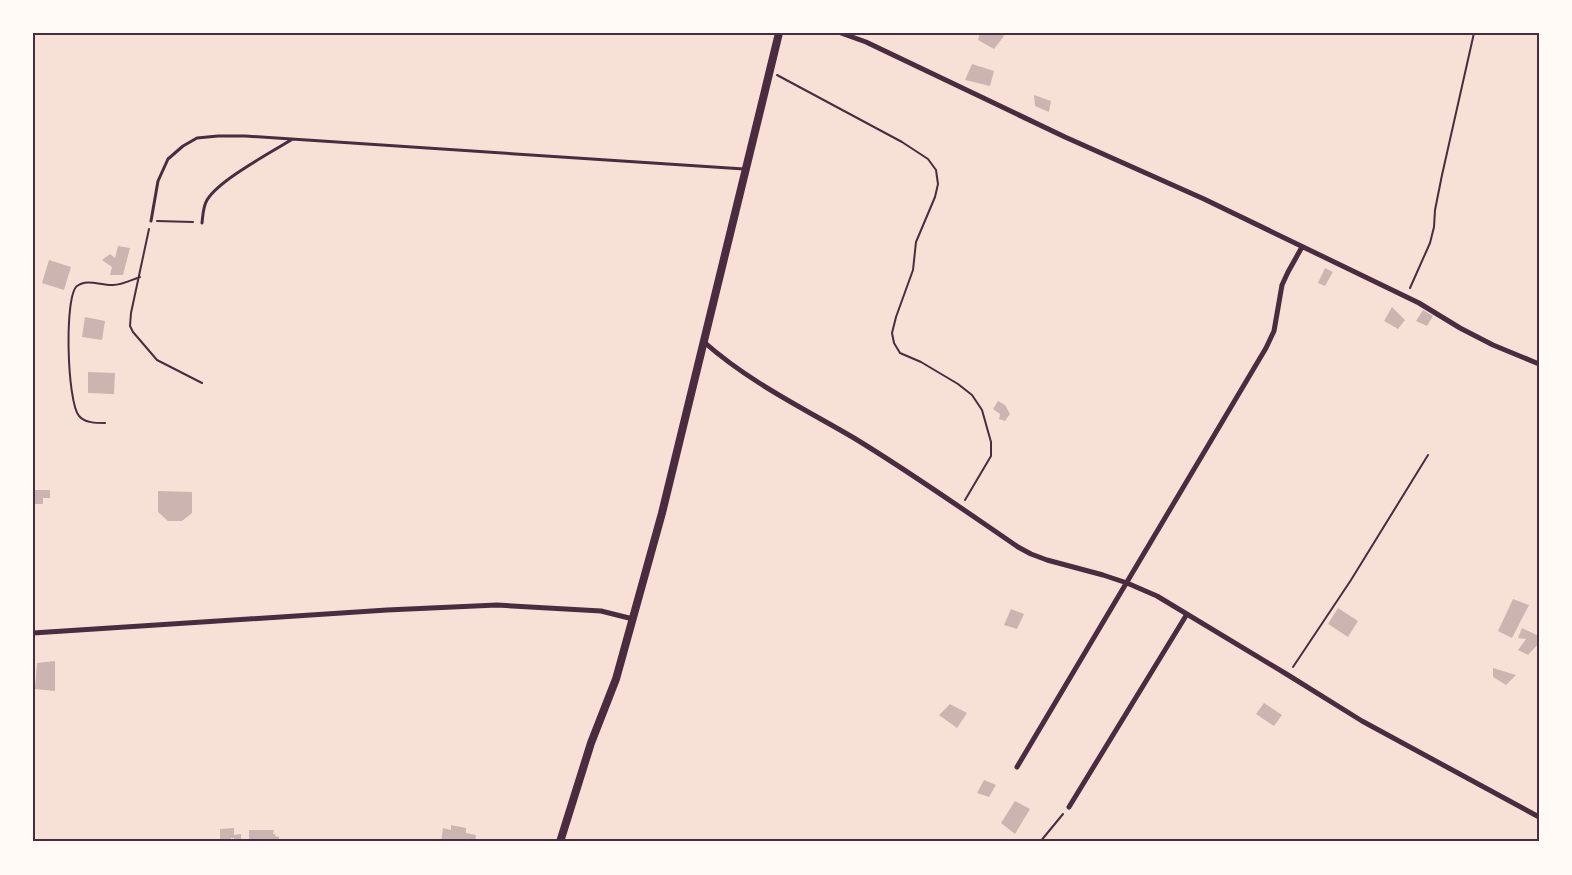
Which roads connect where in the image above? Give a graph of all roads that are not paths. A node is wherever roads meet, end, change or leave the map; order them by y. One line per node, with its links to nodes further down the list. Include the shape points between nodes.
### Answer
1 (779, 33): 4 (main road)
2 (841, 33): 7 (street)
3 (293, 139): 4 (lane); 5 (lane, via 218,136 197,138 183,146 168,159 158,181); 6 (lane, via 214,191 203,211)
4 (746, 169): 8 (main road)
5 (151, 221)
6 (202, 223)
7 (1302, 247): 9 (street, via 1493,345); 10 (street, via 1282,285 1274,331 1266,348)
8 (704, 342): 10 (street, via 749,377 855,439 1018,547); 12 (main road)
9 (1539, 364)
10 (1127, 583): 11 (street); 14 (street)
11 (1187, 614): 15 (street); 16 (street, via 1362,721)
12 (633, 619): 13 (street, via 601,611 497,605); 17 (main road)
13 (33, 633)
14 (1017, 766)
15 (1068, 807)
16 (1539, 817)
17 (560, 842)

